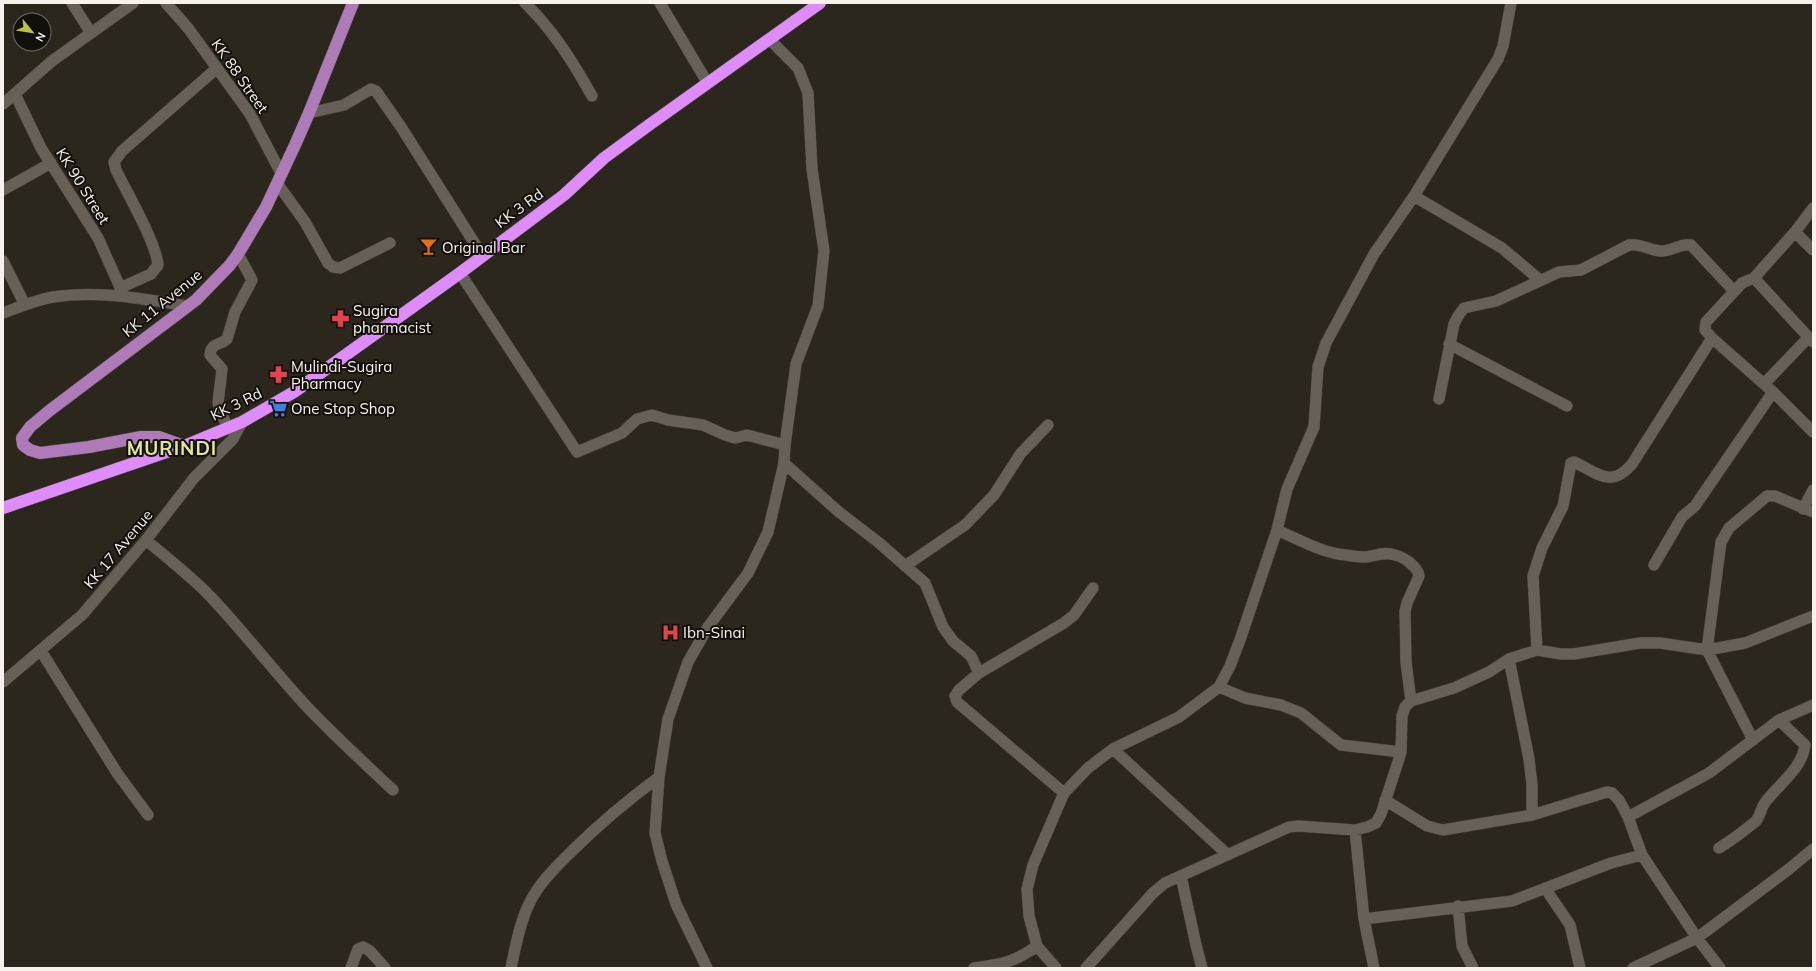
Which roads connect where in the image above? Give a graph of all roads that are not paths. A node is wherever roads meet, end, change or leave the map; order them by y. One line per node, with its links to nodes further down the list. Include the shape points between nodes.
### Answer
1 (72, 3): 9 (street)
2 (133, 3): 9 (street)
3 (166, 3): 11 (street, KK 88 Street, via 188,28)
4 (353, 3): 16 (main road, KK 11 Avenue)
5 (524, 3): 14 (street, via 563,46)
6 (660, 3): 12 (street)
7 (820, 3): 10 (highway, KK 3 Rd)
8 (1512, 3): 20 (street, via 1498,59)
9 (91, 33): 13 (street, via 52,61)
10 (769, 39): 12 (highway, KK 3 Rd); 47 (street, via 798,68 808,92 812,169 824,251 818,306 796,364)
11 (216, 69): 18 (street, KK 88 Street, via 250,114); 31 (street, via 122,151 114,162 158,259 158,265 151,274)
12 (707, 82): 26 (highway, KK 3 Rd, via 604,158 564,195)
13 (15, 94): 15 (street); 17 (street, KK 90 Street, via 32,132)
14 (592, 96)
15 (3, 104)
16 (309, 113): 18 (main road, KK 11 Avenue); 26 (street, via 344,105 371,89 376,91)
17 (51, 162): 19 (street); 31 (street, KK 90 Street, via 98,238)
18 (279, 178): 23 (street, KK 88 Street, via 328,263 334,268 340,268); 25 (main road, KK 11 Avenue, via 266,207)
19 (3, 190)
20 (1414, 196): 30 (street, via 1502,248); 53 (street, via 1374,254 1326,343 1318,367 1314,427 1287,489)
21 (1813, 208): 22 (street)
22 (1795, 232): 24 (street); 29 (street)
23 (390, 243)
24 (1813, 250)
25 (238, 254): 34 (main road, KK 11 Avenue, via 211,286); 45 (street, via 252,280 235,312 227,339 215,344 210,350 210,355 222,369 218,403)
26 (482, 255): 28 (highway, KK 3 Rd)
27 (3, 261): 33 (street)
28 (460, 273): 43 (highway, KK 3 Rd, via 299,388); 47 (street, via 577,452 622,433 637,418 652,415 703,425 730,437 747,435)
29 (1754, 278): 32 (street, via 1742,283); 37 (street)
30 (1540, 280): 32 (street, via 1560,272 1581,270 1629,245 1662,251 1688,244 1694,247); 38 (street, via 1496,301 1464,308 1454,324)
31 (122, 292): 33 (street, via 54,297); 34 (street)
32 (1734, 292): 36 (street, via 1706,322 1705,330)
33 (25, 305): 35 (street)
34 (188, 306): 48 (main road, KK 11 Avenue, via 49,411 30,427 22,438 23,446 40,453 160,437)
35 (3, 313)
36 (1712, 338): 39 (street); 59 (street, via 1624,474 1609,479 1574,462 1571,463 1563,506 1542,548 1532,576)
37 (1810, 340): 39 (street)
38 (1449, 344): 41 (street); 42 (street)
39 (1764, 384): 40 (street)
40 (1773, 392): 46 (street); 55 (street, via 1695,506 1682,517)
41 (1439, 399)
42 (1567, 406)
43 (242, 422): 45 (highway, KK 3 Rd); 54 (street, KK 17 Avenue, via 233,440 194,478)
44 (1048, 425): 56 (street, via 1021,453 994,494 965,526)
45 (227, 427): 48 (highway, KK 3 Rd)
46 (1813, 432)
47 (785, 445): 49 (street)
48 (184, 446): 51 (highway, KK 3 Rd)
49 (784, 463): 56 (street); 72 (street, via 774,513 759,552 748,573 708,627 688,662 668,719)
50 (1813, 490): 52 (street)
51 (3, 508)
52 (1808, 510): 60 (street, via 1775,496 1768,496 1726,532 1721,542)
53 (1277, 530): 65 (street, via 1240,640); 66 (street, via 1344,555 1364,557 1393,554 1402,557 1419,572 1405,611)
54 (146, 540): 61 (street, KK 17 Avenue, via 82,615); 73 (street, via 234,621 310,710)
55 (1654, 565)
56 (905, 566): 63 (street, via 926,583 943,627 953,641 971,656)
57 (1093, 588): 63 (street, via 1074,615 1064,623)
58 (1813, 616): 60 (street, via 1745,643)
59 (1537, 650): 60 (street, via 1574,654 1660,642); 62 (street)
60 (1707, 650): 69 (street)
61 (41, 651): 64 (street, KK 17 Avenue); 76 (street, via 117,773)
62 (1509, 660): 66 (street, via 1454,688); 77 (street, via 1529,759)
63 (979, 673): 74 (street, via 959,690 955,696 957,702)
64 (3, 682)
65 (1219, 687): 70 (street, via 1179,717); 71 (street, via 1245,698 1281,705 1301,713 1341,745)
66 (1410, 701): 71 (street, via 1402,716)
67 (1813, 704): 68 (street)
68 (1779, 720): 69 (street); 80 (street, via 1805,745 1804,755 1763,805 1757,819)
69 (1753, 740): 78 (street, via 1709,774)
70 (1113, 749): 74 (street, via 1088,768); 82 (street)
71 (1401, 752): 75 (street)
72 (659, 777): 92 (street, via 624,803 549,874 528,904); 93 (street, via 655,833 676,904)
73 (393, 790)
74 (1064, 793): 89 (street, via 1033,865 1027,889 1029,916)
75 (1385, 800): 77 (street, via 1427,826 1443,830); 79 (street, via 1376,823)
76 (148, 815)
77 (1532, 815): 78 (street, via 1607,792 1619,800)
78 (1628, 817): 83 (street)
79 (1355, 830): 82 (street, via 1289,827); 87 (street)
80 (1719, 848)
81 (1813, 849): 88 (street)
82 (1228, 855): 84 (street)
83 (1642, 855): 85 (street, via 1611,863); 88 (street)
84 (1181, 876): 96 (street, via 1165,883 1153,893); 97 (street)
85 (1544, 888): 86 (street, via 1512,901); 100 (street, via 1570,925)
86 (1458, 906): 87 (street); 99 (street, via 1462,946)
87 (1364, 919): 98 (street)
88 (1697, 938): 101 (street); 102 (street)
89 (1037, 946): 94 (street, via 1007,963); 95 (street)
90 (351, 968): 91 (street, via 355,954 363,947)
91 (385, 968)
92 (511, 968)
93 (706, 968)
94 (974, 968)
95 (1056, 968)
96 (1086, 968)
97 (1202, 968)
98 (1374, 968)
99 (1473, 968)
100 (1580, 968)
101 (1633, 968)
102 (1720, 968)

